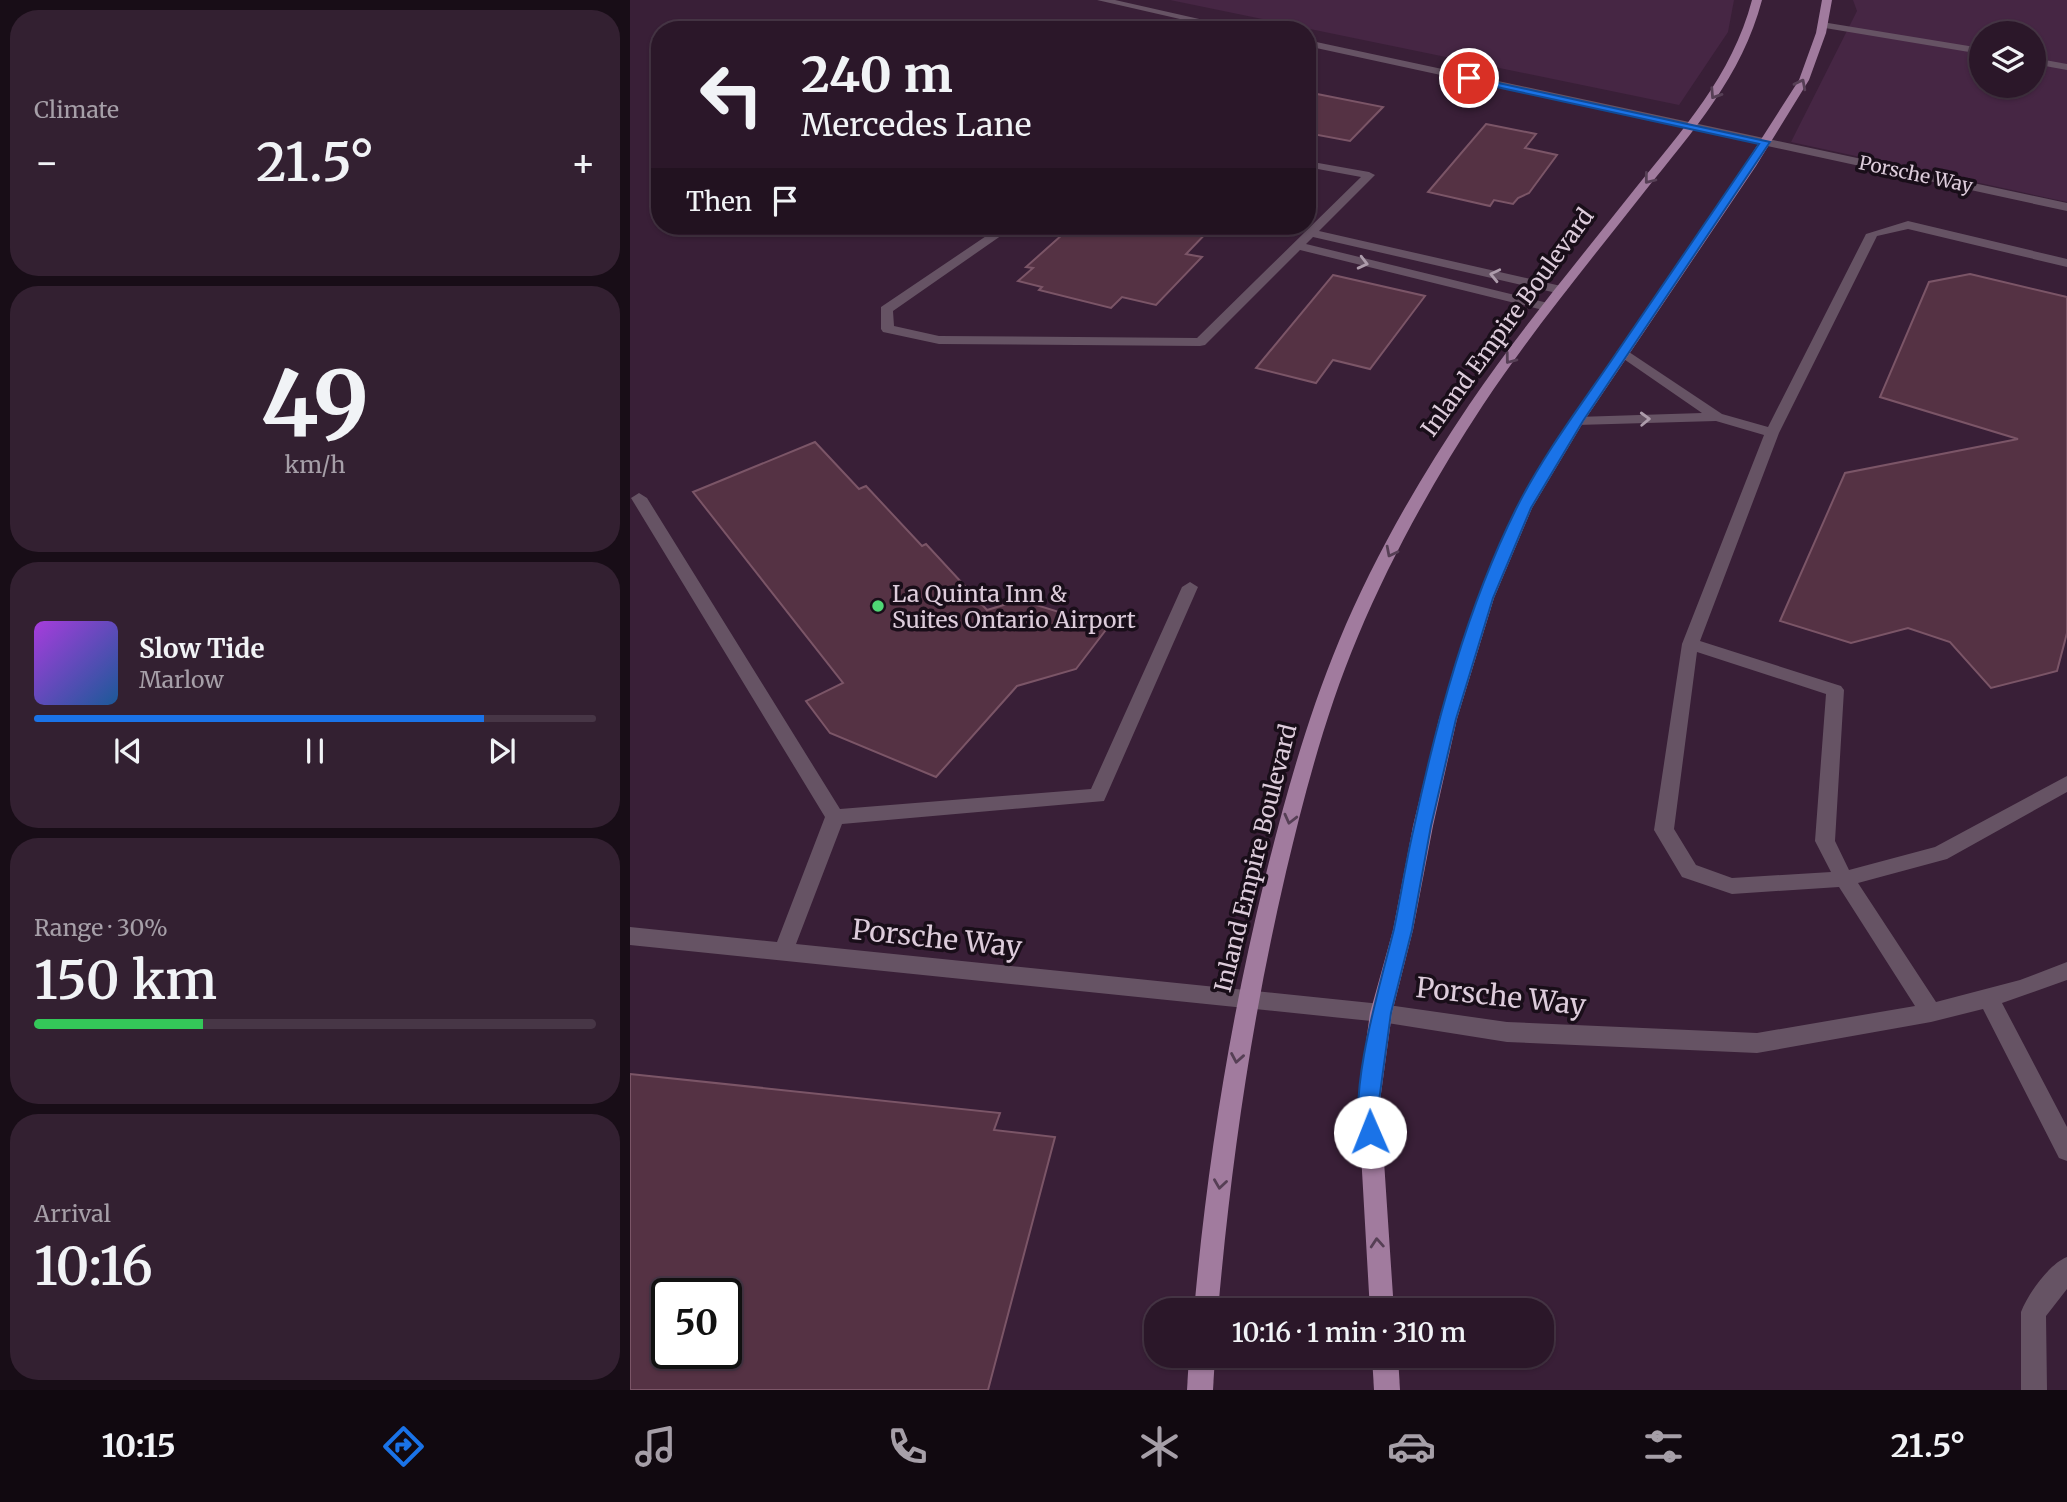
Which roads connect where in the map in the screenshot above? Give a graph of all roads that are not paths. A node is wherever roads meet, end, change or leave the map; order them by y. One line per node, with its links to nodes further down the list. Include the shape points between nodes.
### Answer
1 (1102, 0): 4 (street)
2 (1757, 0): 10 (main road, Inland Empire Boulevard, one-way to 10, via 1739,57)
3 (1827, 0): 5 (main road)
4 (1201, 21)
5 (1822, 25): 7 (street); 11 (main road, one-way to 5, via 1804,80)
6 (1316, 46): 10 (street, Porsche Way)
7 (1969, 49)
8 (2046, 63): 9 (street)
9 (2067, 67)
10 (1693, 126): 11 (street, Porsche Way); 20 (main road, Inland Empire Boulevard, one-way to 20)
11 (1765, 142): 13 (street, Porsche Way); 22 (main road)
12 (1316, 166): 14 (street, via 1369,175)
13 (2067, 207)
14 (1316, 228)
15 (1316, 234): 20 (street, one-way to 15)
16 (996, 235): 18 (street, via 886,310 888,329 939,340 1200,342)
17 (1309, 235): 18 (street)
18 (1297, 246): 21 (street, one-way to 21)
19 (2067, 263): 25 (street, via 1908,225 1872,234)
20 (1561, 290): 21 (main road, Inland Empire Boulevard)
21 (1547, 307): 36 (main road, Inland Empire Boulevard, one-way to 36, via 1422,489 1361,611 1307,753)
22 (1623, 352): 23 (street); 24 (main road)
23 (1717, 417): 24 (street, one-way to 23); 25 (street)
24 (1577, 421): 37 (main road, via 1524,508 1486,598 1448,719)
25 (1772, 433): 28 (street)
26 (639, 498): 30 (street)
27 (1190, 587): 30 (street, via 1097,796)
28 (1690, 644): 31 (street, via 1835,690 1825,841); 31 (street, via 1664,830 1689,871 1732,886)
29 (2067, 783): 31 (street, via 1940,853)
30 (835, 817): 33 (street)
31 (1844, 879): 38 (street)
32 (630, 936): 33 (street, Porsche Way)
33 (783, 952): 36 (street, Porsche Way)
34 (2067, 971): 35 (street, Porsche Way)
35 (1988, 998): 38 (street, Porsche Way); 39 (street)
36 (1247, 999): 37 (street, Porsche Way); 41 (main road, Inland Empire Boulevard, one-way to 41)
37 (1381, 1013): 38 (street, Porsche Way, via 1507,1032 1756,1043); 42 (main road, one-way to 37, via 1369,1101)
38 (1931, 1013)
39 (2067, 1150)
40 (2067, 1269): 47 (street, via 2033,1312)
41 (1207, 1298)
42 (1381, 1298)
43 (1201, 1368): 45 (main road)
44 (1386, 1368): 46 (main road)
45 (1200, 1390)
46 (1387, 1390)
47 (2034, 1390)

